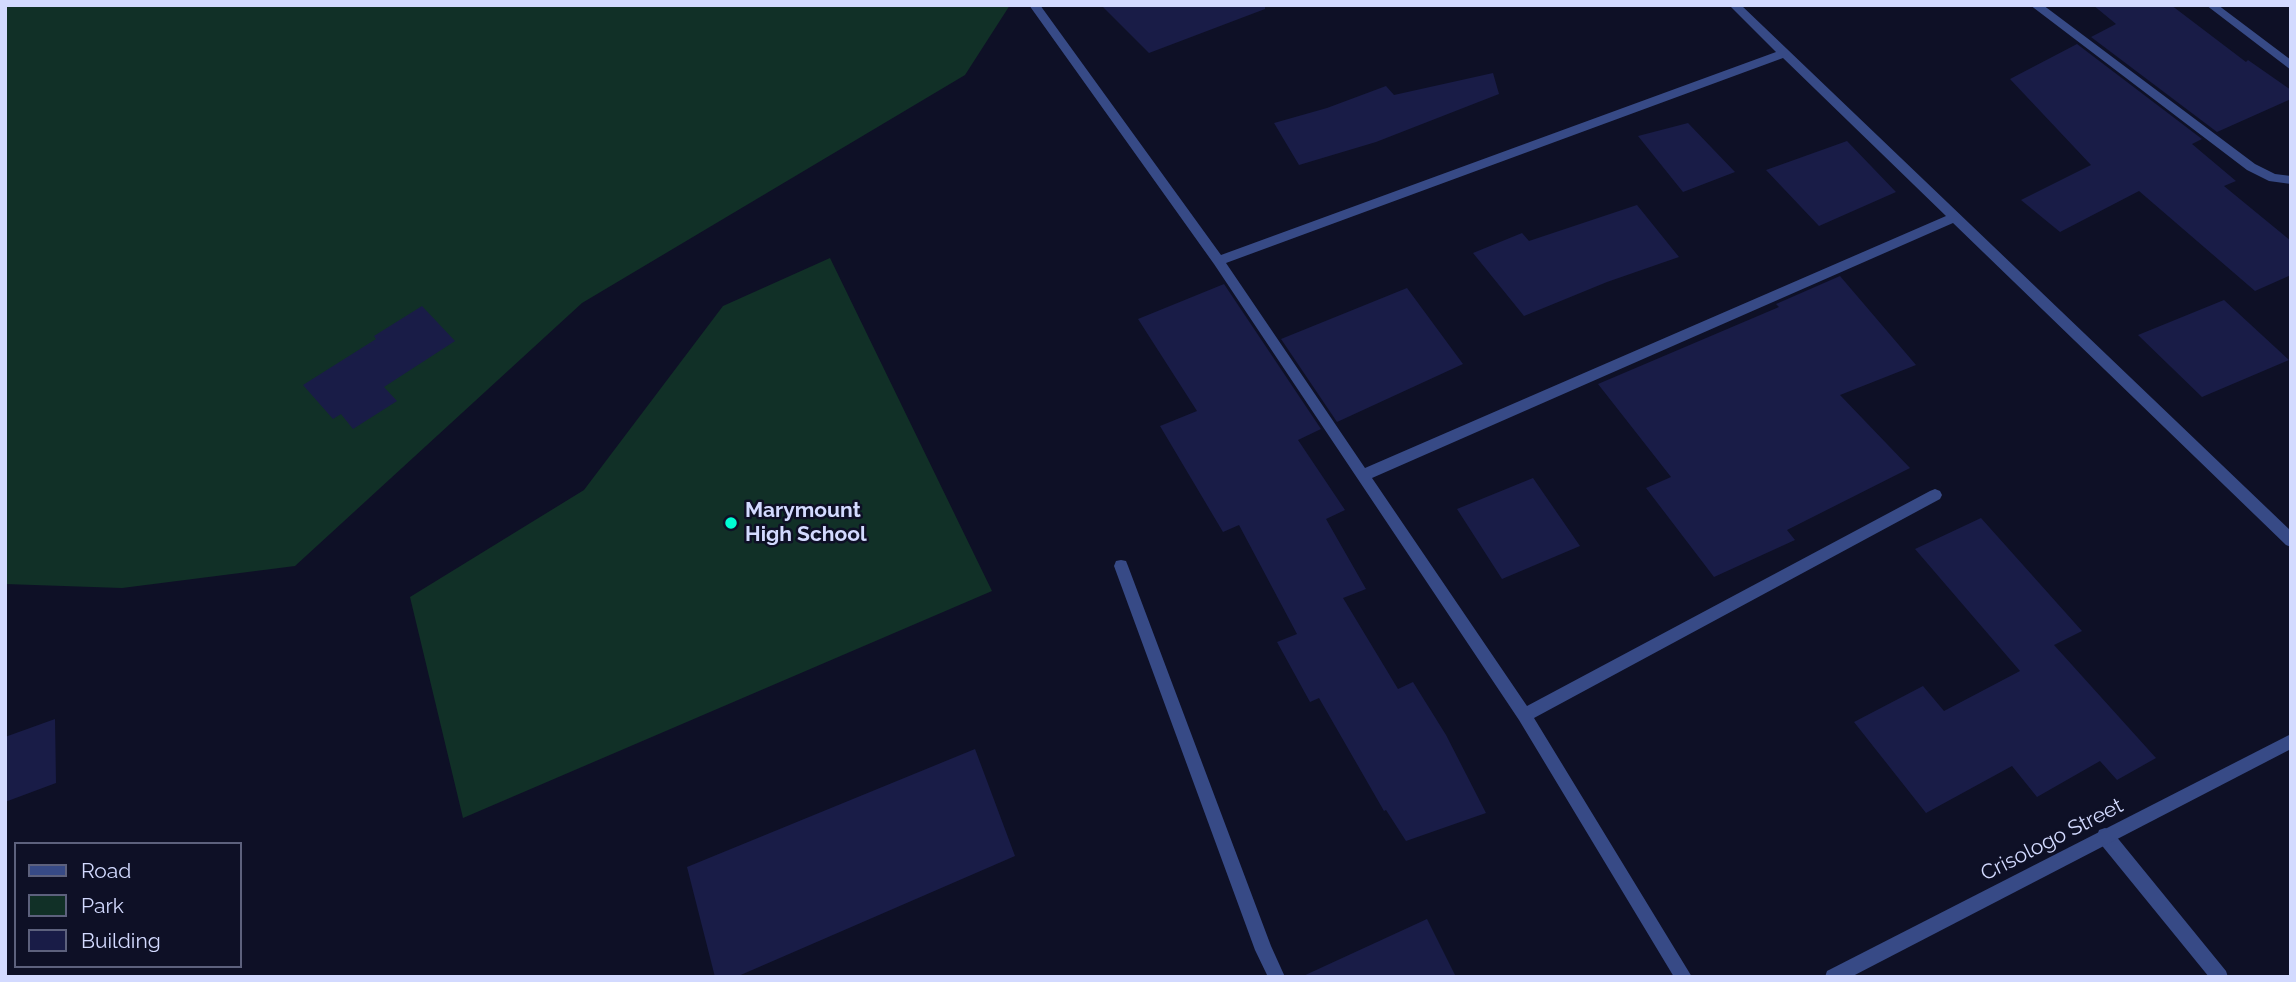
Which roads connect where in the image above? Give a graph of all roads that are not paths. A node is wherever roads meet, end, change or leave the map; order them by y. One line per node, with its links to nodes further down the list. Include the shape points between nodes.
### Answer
1 (1034, 5): 9 (street)
2 (1734, 5): 5 (street)
3 (2035, 5): 7 (street, via 2251,167 2273,178)
4 (2211, 5): 6 (street)
5 (1783, 54): 8 (street); 9 (street)
6 (2291, 66)
7 (2291, 180)
8 (1954, 218): 10 (street); 12 (street)
9 (1218, 261): 10 (street)
10 (1363, 475): 14 (street)
11 (1935, 495): 14 (street)
12 (2291, 541)
13 (1121, 566): 17 (street)
14 (1524, 715): 18 (street)
15 (2291, 740): 16 (street, Crisologo Street)
16 (2105, 836): 19 (street, Crisologo Street); 20 (street)
17 (1277, 977)
18 (1684, 977)
19 (1833, 977)
20 (2220, 977)

